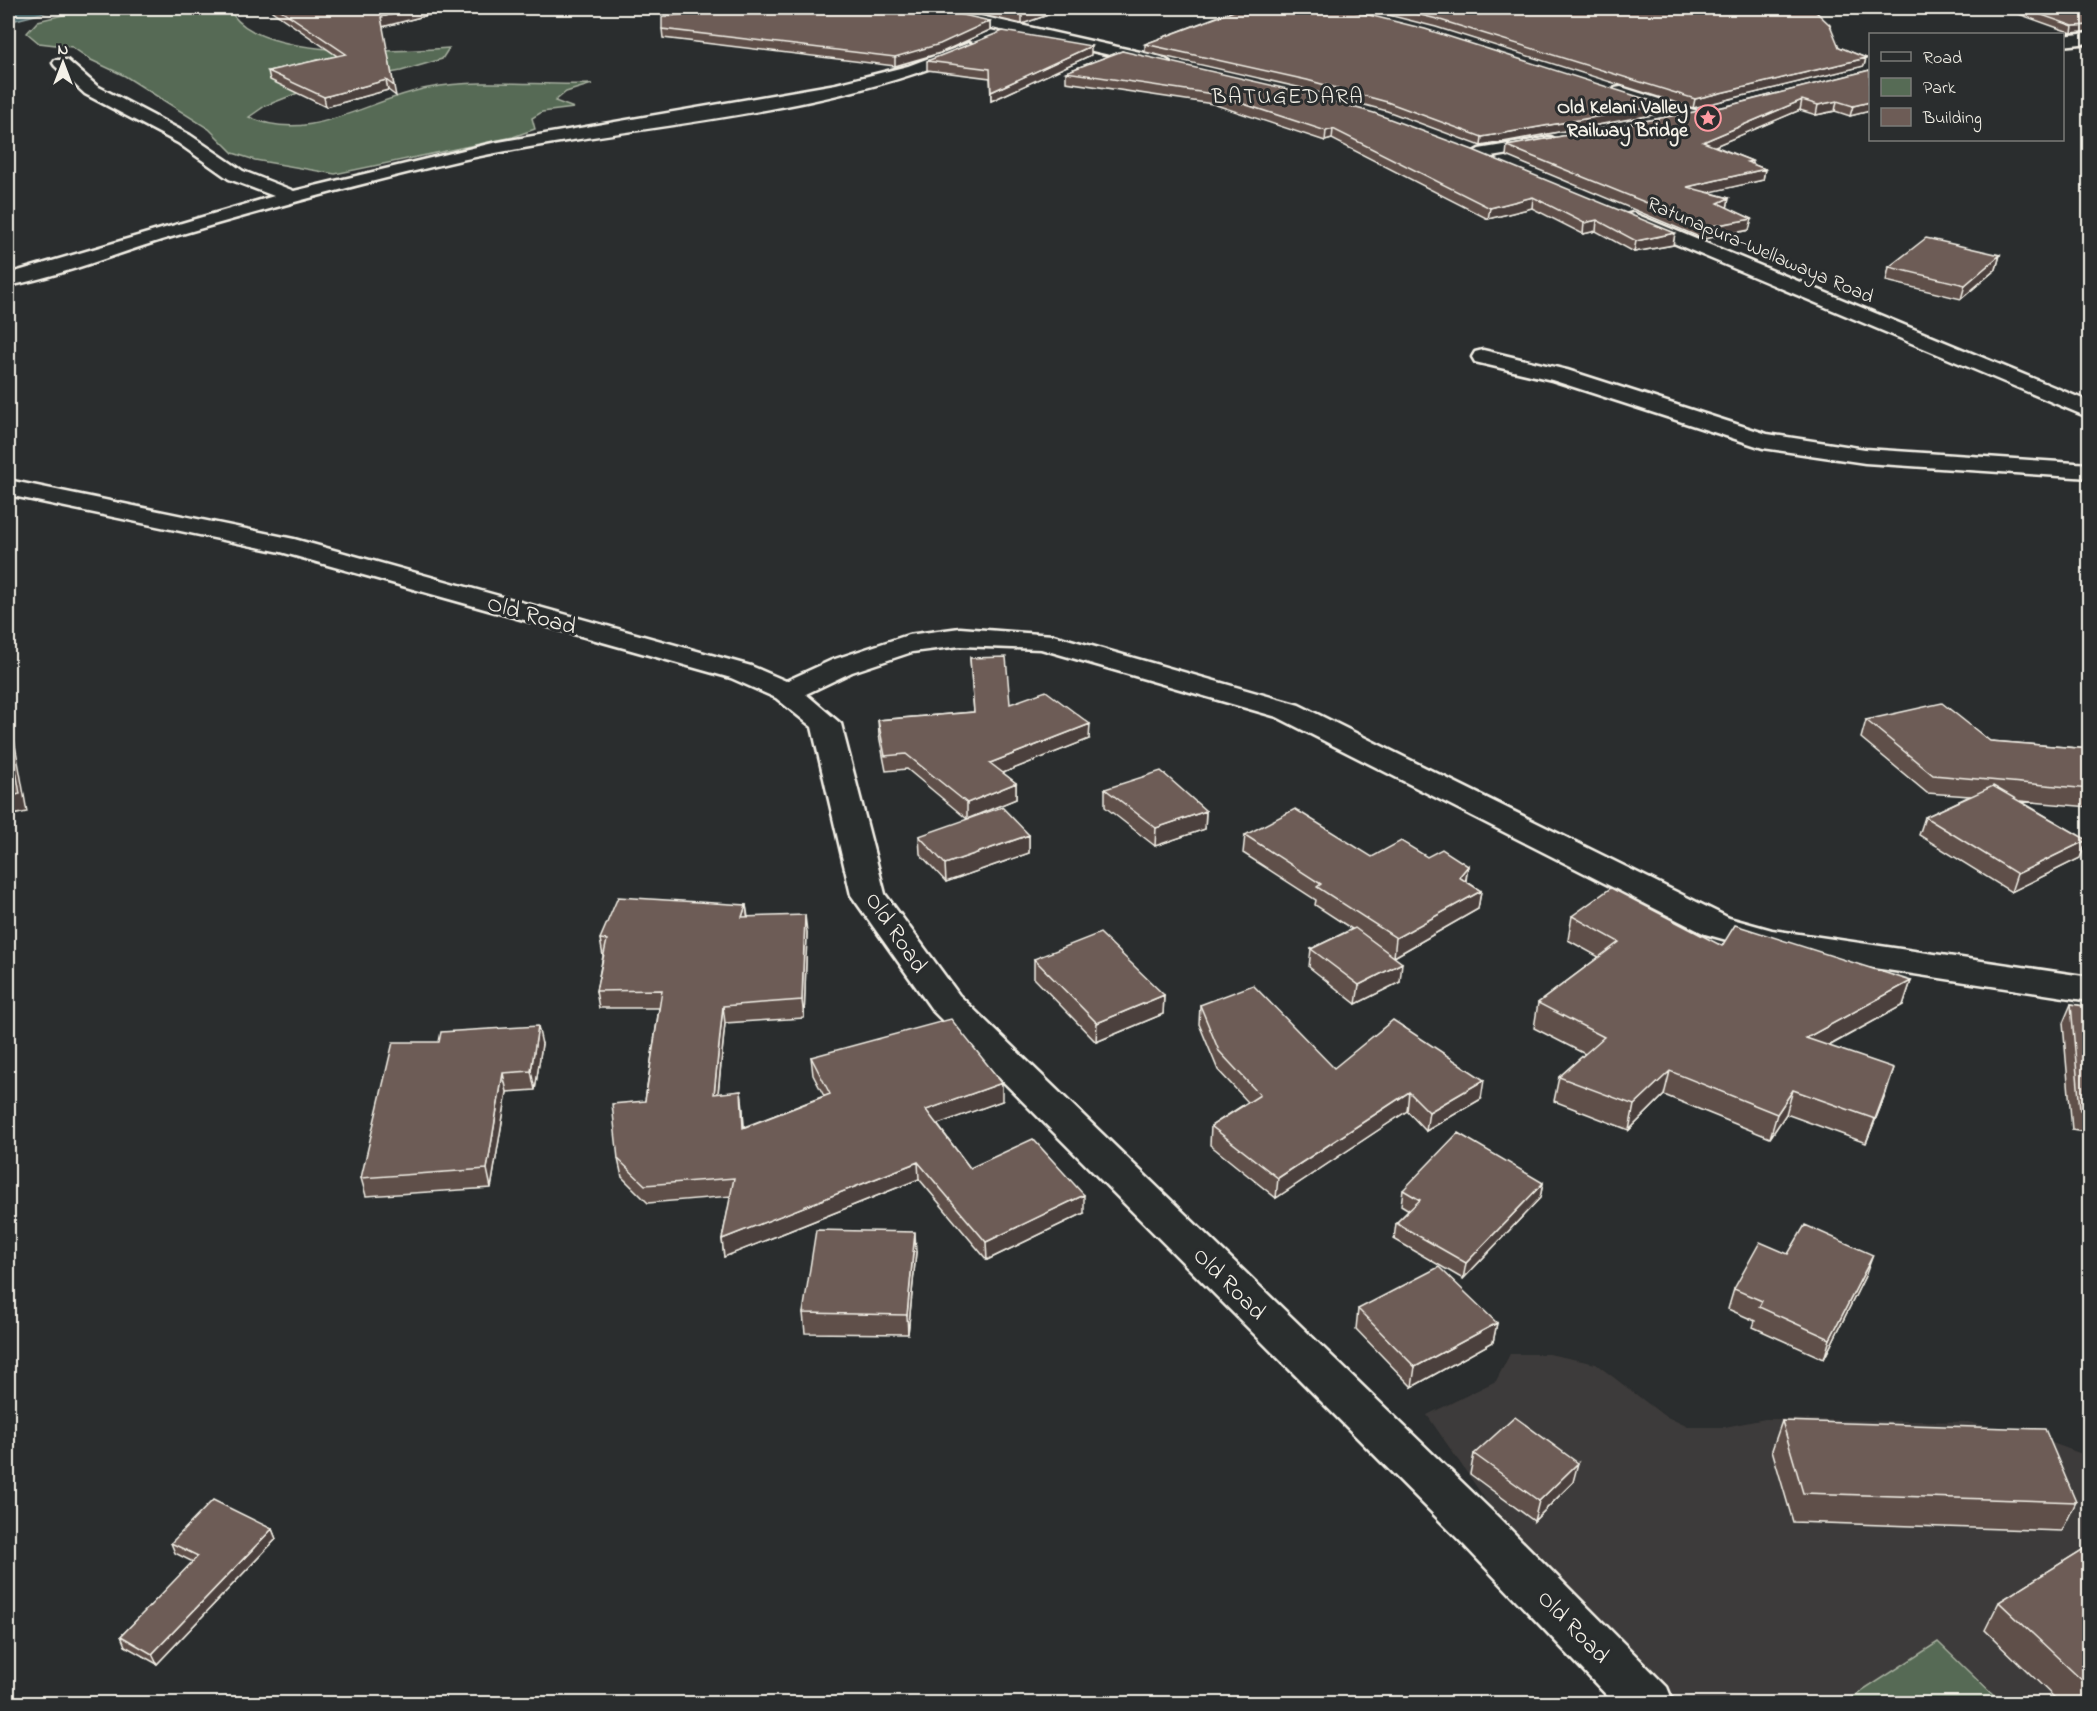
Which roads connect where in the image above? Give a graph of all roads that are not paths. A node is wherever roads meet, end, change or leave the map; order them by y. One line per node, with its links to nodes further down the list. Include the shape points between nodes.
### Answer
1 (933, 8): 2 (main road)
2 (1013, 27): 6 (main road); 13 (main road, via 947,58 870,82 761,105 492,149)
3 (2090, 38): 4 (main road)
4 (2064, 40)
5 (61, 63): 13 (main road, via 91,90 184,139 236,175)
6 (1185, 68)
7 (1607, 88): 8 (main road, via 1700,114)
8 (1661, 122)
9 (1571, 138): 11 (main road)
10 (1457, 146): 11 (main road)
11 (1479, 154): 12 (main road)
12 (1512, 168)
13 (291, 196): 15 (main road)
14 (1612, 210): 17 (main road, Ratunapura-Wellawaya Road)
15 (8, 280)
16 (1483, 357): 18 (main road, via 1560,375 1763,441 1865,456)
17 (2090, 411)
18 (2090, 471)
19 (8, 488): 20 (main road, Old Road, via 285,545 741,672)
20 (786, 692): 21 (main road, via 842,666 908,644 960,637 1043,641 1288,711 1717,926 1770,941); 22 (main road, Old Road, via 826,724 868,895 946,1003 1473,1523)
21 (2090, 989)
22 (1649, 1704)

